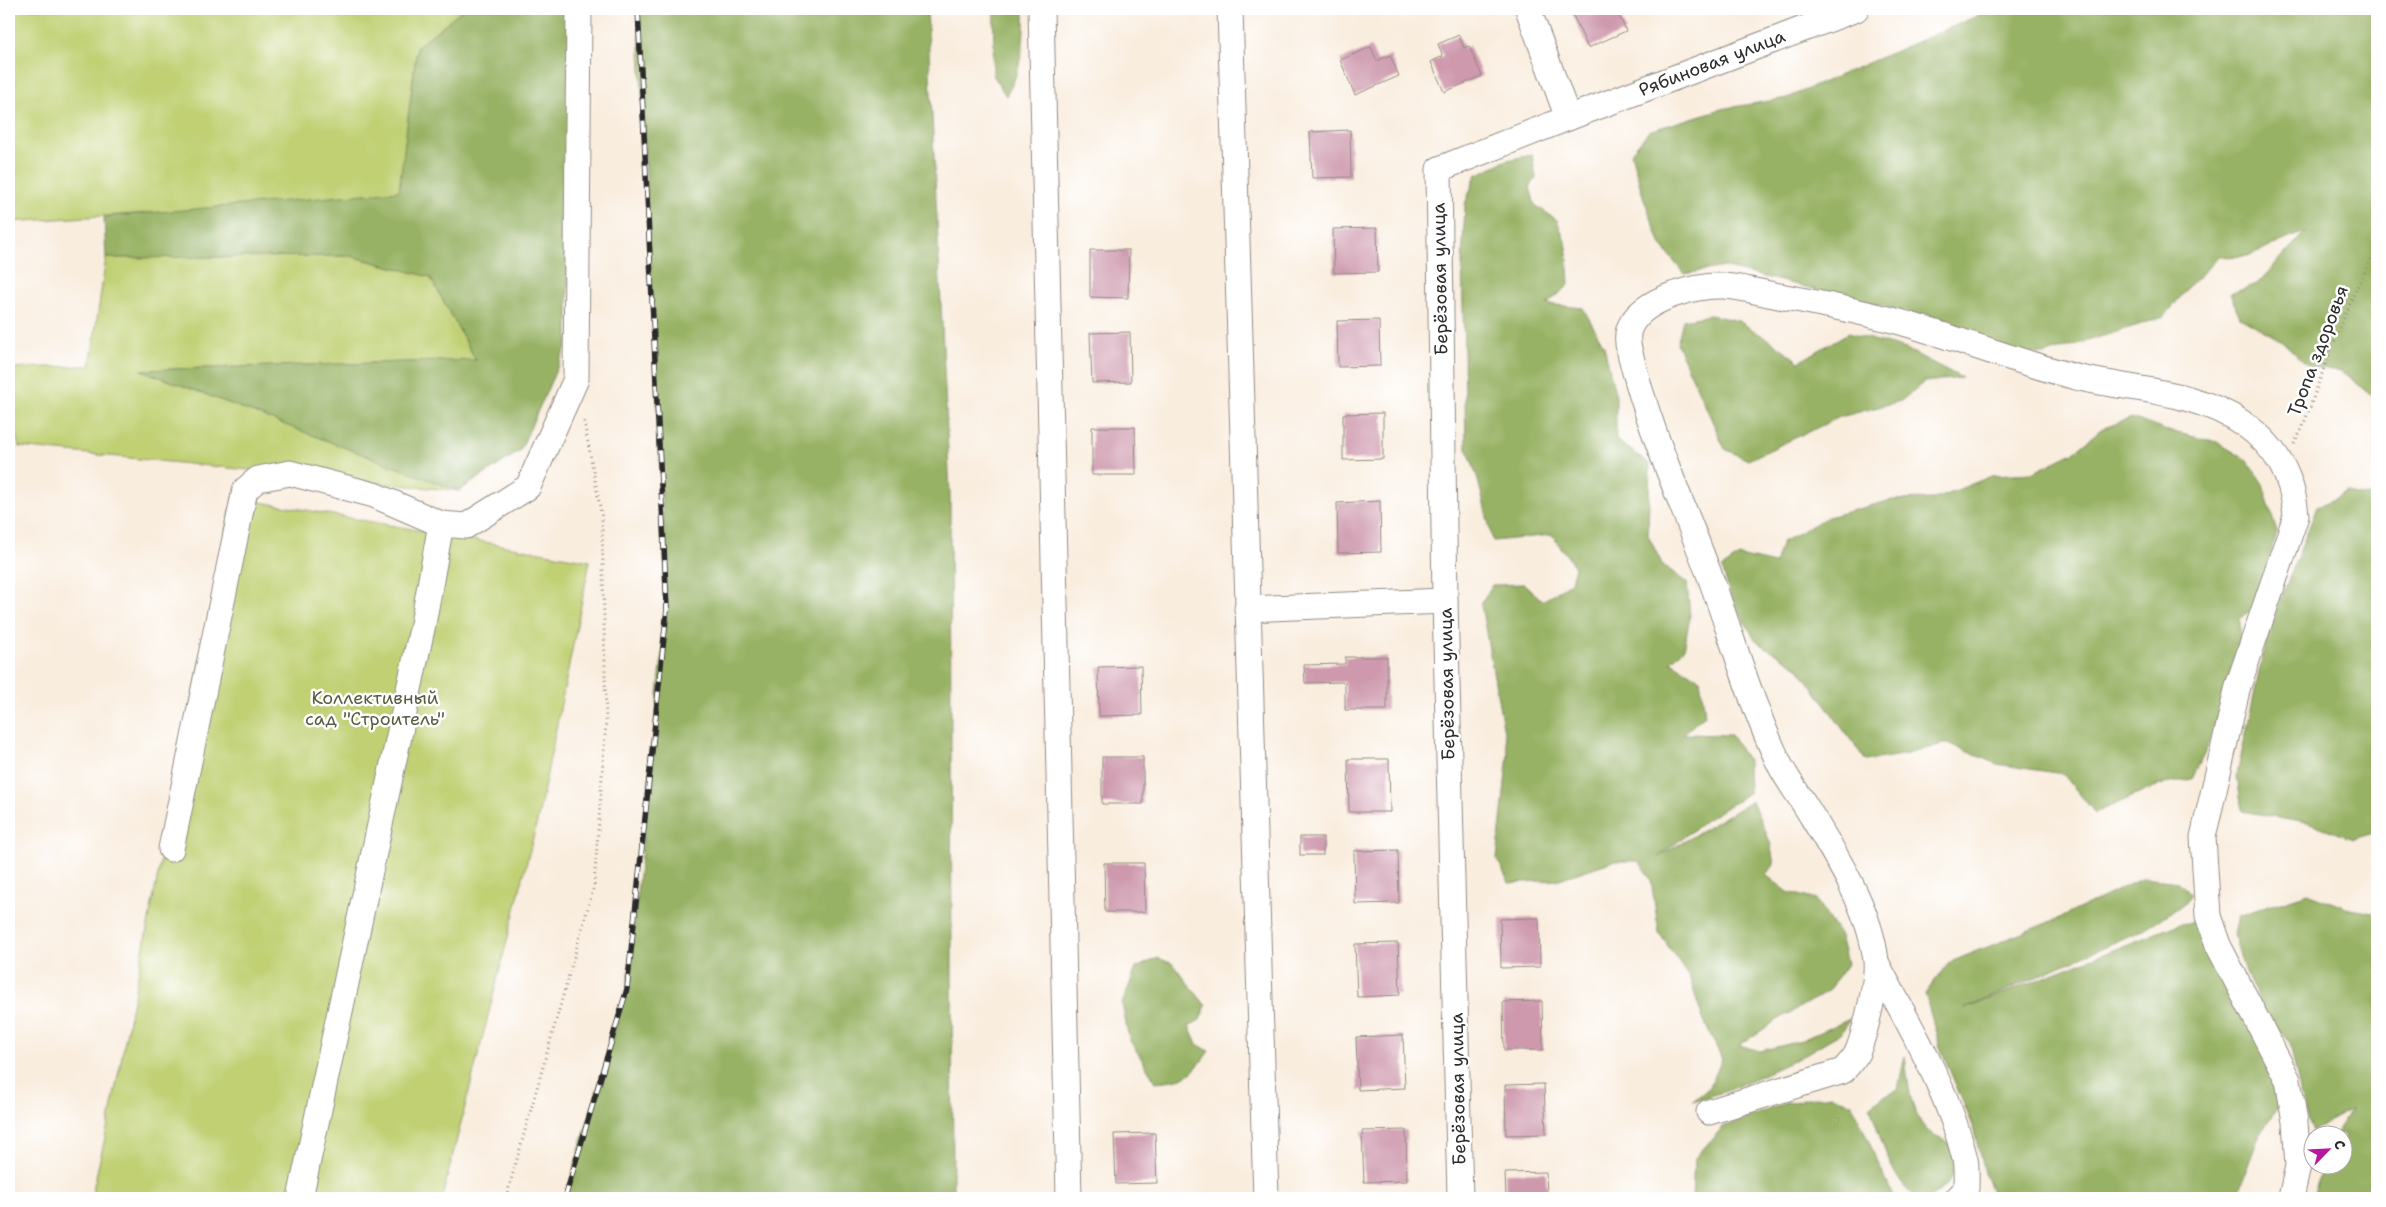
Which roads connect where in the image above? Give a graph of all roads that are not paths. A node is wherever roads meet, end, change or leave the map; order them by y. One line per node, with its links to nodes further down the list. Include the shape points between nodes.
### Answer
1 (579, 9): 8 (street, via 576,379 528,487 466,526)
2 (1041, 9): 15 (street)
3 (1230, 9): 10 (street)
4 (1528, 9): 6 (street)
5 (1856, 9): 6 (street, Рябиновая улица)
6 (1568, 118): 7 (street, Рябиновая улица)
7 (1439, 169): 9 (street, Берёзовая улица)
8 (441, 524): 11 (street, via 374,494 290,473 258,479 245,490); 14 (street, via 423,624)
9 (1445, 601): 10 (street); 17 (street, Берёзовая улица)
10 (1247, 609): 16 (street)
11 (171, 849)
12 (1877, 964): 13 (street, via 1871,1004 1856,1055 1843,1071); 18 (street, via 1920,1043 1948,1110 1965,1160 1966,1189); 19 (street, via 1866,920 1834,853 1781,767 1743,673 1650,418 1629,350 1627,333 1632,320 1648,307 1693,289 1723,286 1817,303 1897,322 2079,377 2163,392 2218,410 2243,424 2268,444 2283,464 2295,496 2296,516 2238,686 2203,837 2208,916 2218,945 2288,1080 2296,1122 2298,1166)
13 (1709, 1112)
14 (300, 1198)
15 (1069, 1198)
16 (1266, 1198)
17 (1460, 1198)
18 (1958, 1198)
19 (2291, 1198)

